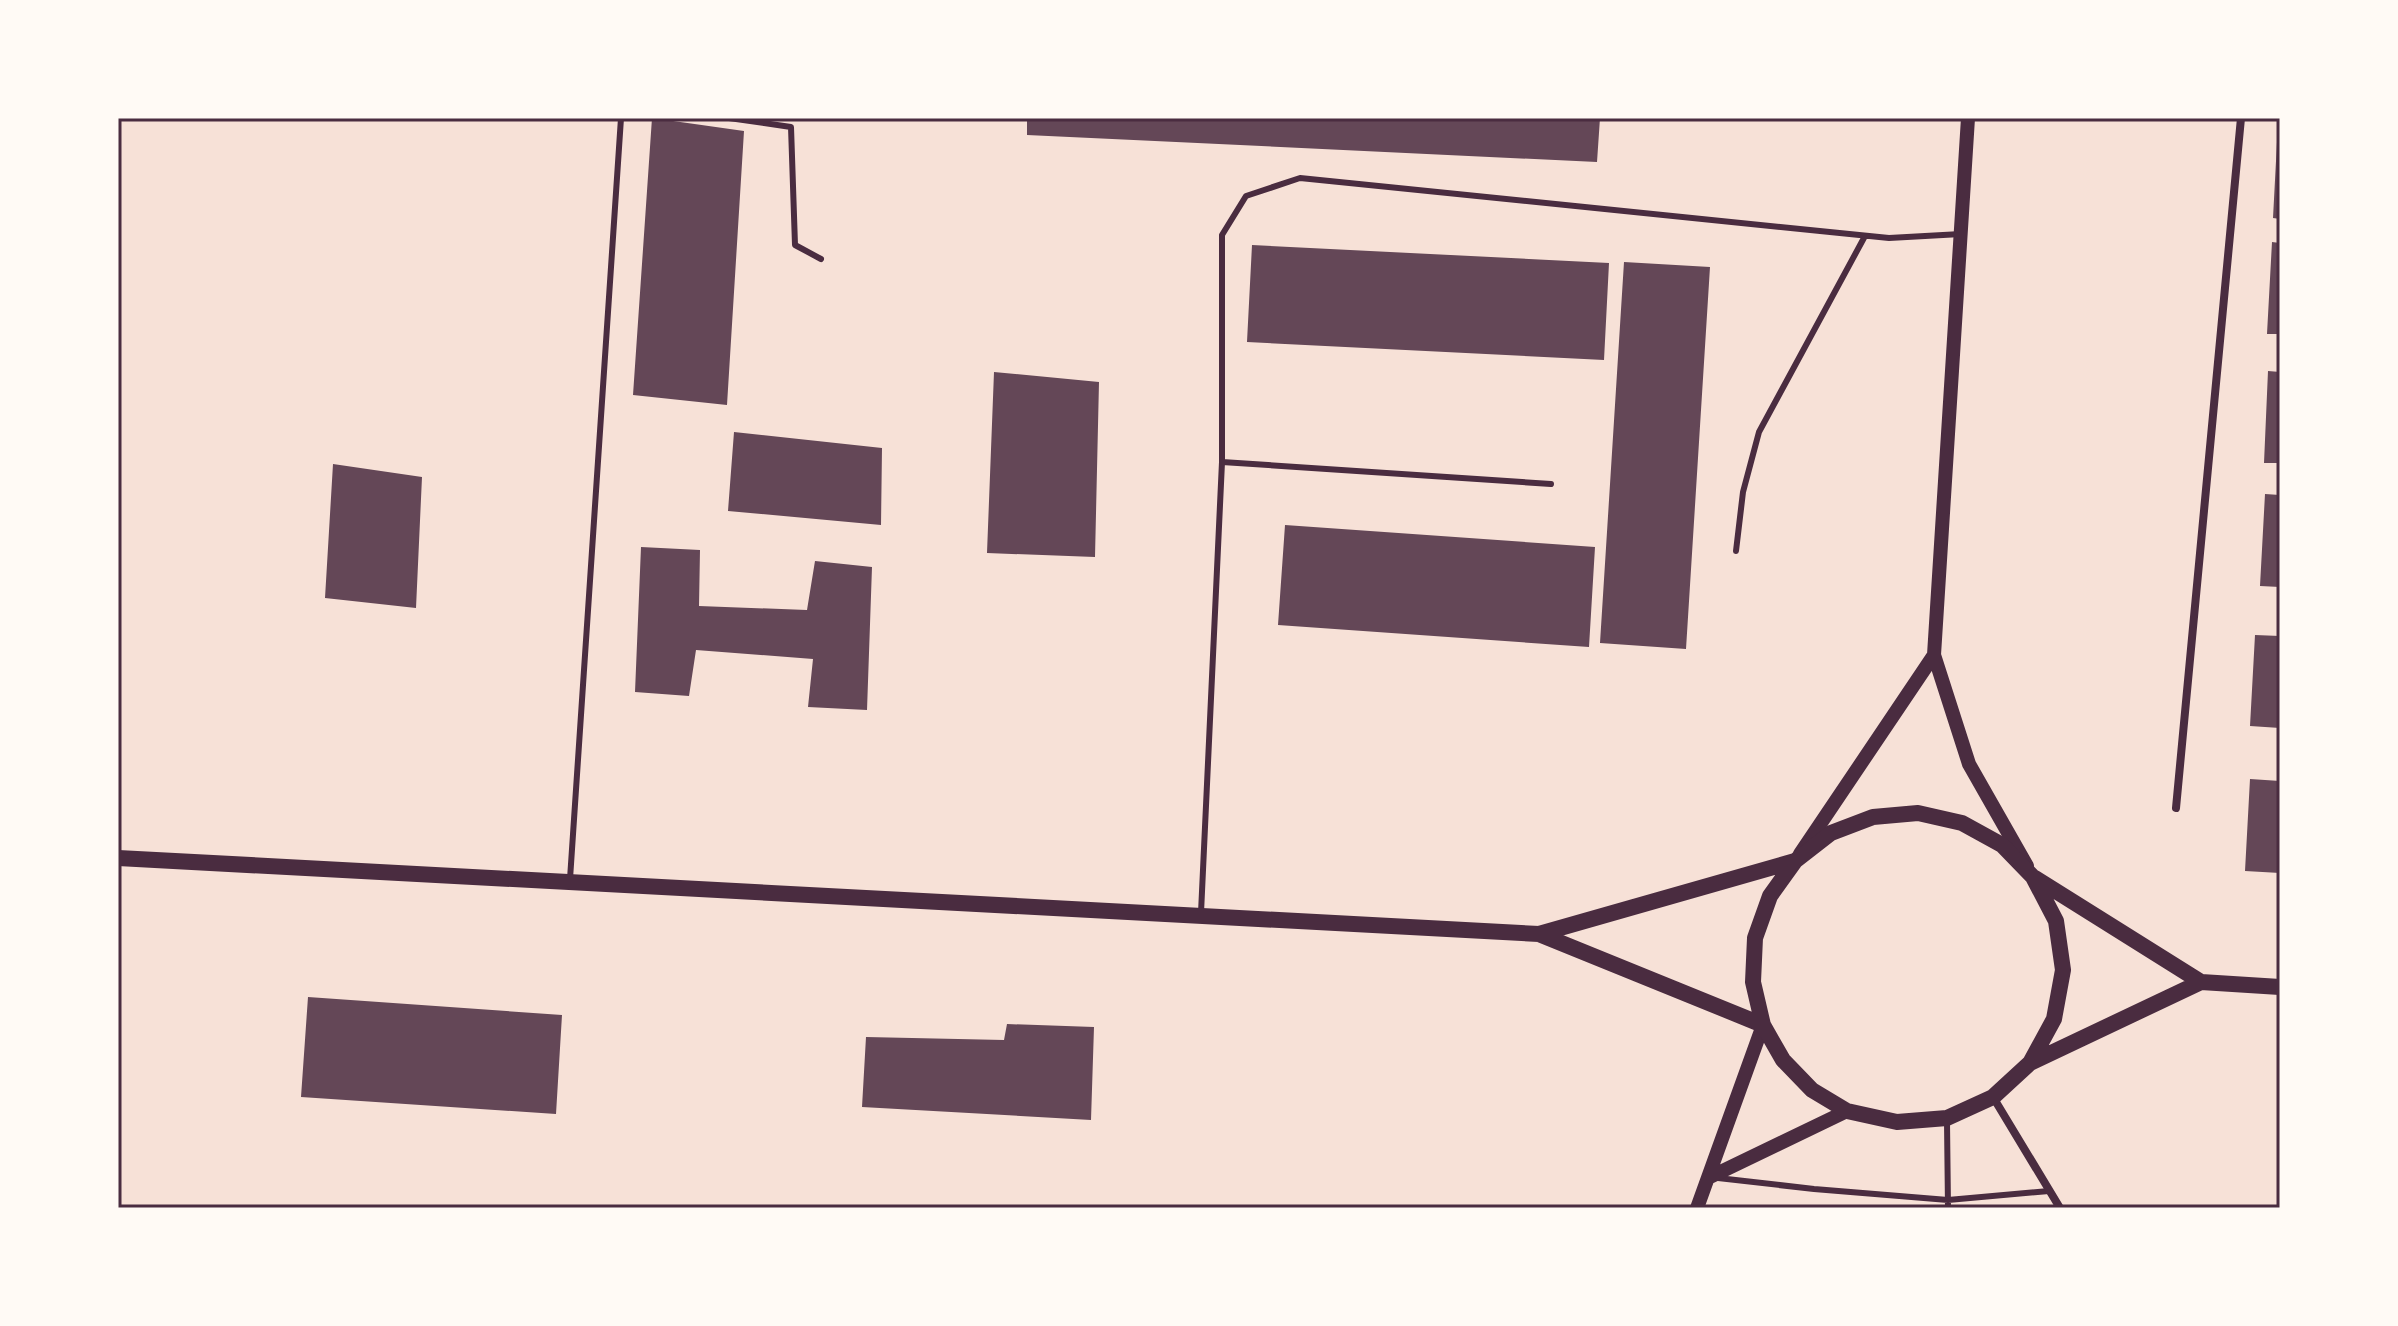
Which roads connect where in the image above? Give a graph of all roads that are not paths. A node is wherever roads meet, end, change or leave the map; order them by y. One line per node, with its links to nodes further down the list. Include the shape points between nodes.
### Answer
1 (621, 118): 16 (lane)
2 (729, 118): 7 (lane, via 791,127 795,245)
3 (1968, 118): 5 (street)
4 (2241, 118): 12 (street)
5 (1961, 234): 6 (lane); 11 (street)
6 (1865, 236): 8 (lane, via 1300,178 1246,196 1222,235); 10 (lane, via 1759,432 1743,492)
7 (821, 259)
8 (1222, 462): 9 (lane); 17 (lane)
9 (1551, 484)
10 (1736, 551)
11 (1934, 655): 14 (street); 15 (street, via 1969,764)
12 (2176, 808)
13 (118, 858): 16 (main road)
14 (1795, 861): 15 (main road, via 1831,833 1859,822 1918,813 1962,823 2002,845); 18 (main road); 21 (main road, via 1770,896 1755,938 1753,982)
15 (2033, 877): 19 (main road); 22 (main road, via 2056,921 2063,970 2054,1019)
16 (570, 883): 17 (main road)
17 (1201, 916): 18 (main road)
18 (1539, 934): 21 (main road)
19 (2201, 982): 20 (main road); 22 (main road)
20 (2280, 987)
21 (1763, 1025): 24 (main road, via 1783,1060 1812,1090); 26 (street)
22 (2030, 1063): 23 (main road)
23 (1993, 1097): 25 (main road); 27 (street)
24 (1847, 1111): 25 (main road, via 1897,1122); 26 (street)
25 (1947, 1118): 28 (lane)
26 (1710, 1177): 28 (lane); 29 (street)
27 (2049, 1191): 28 (lane); 30 (street)
28 (1948, 1204)
29 (1697, 1208)
30 (2060, 1208)

